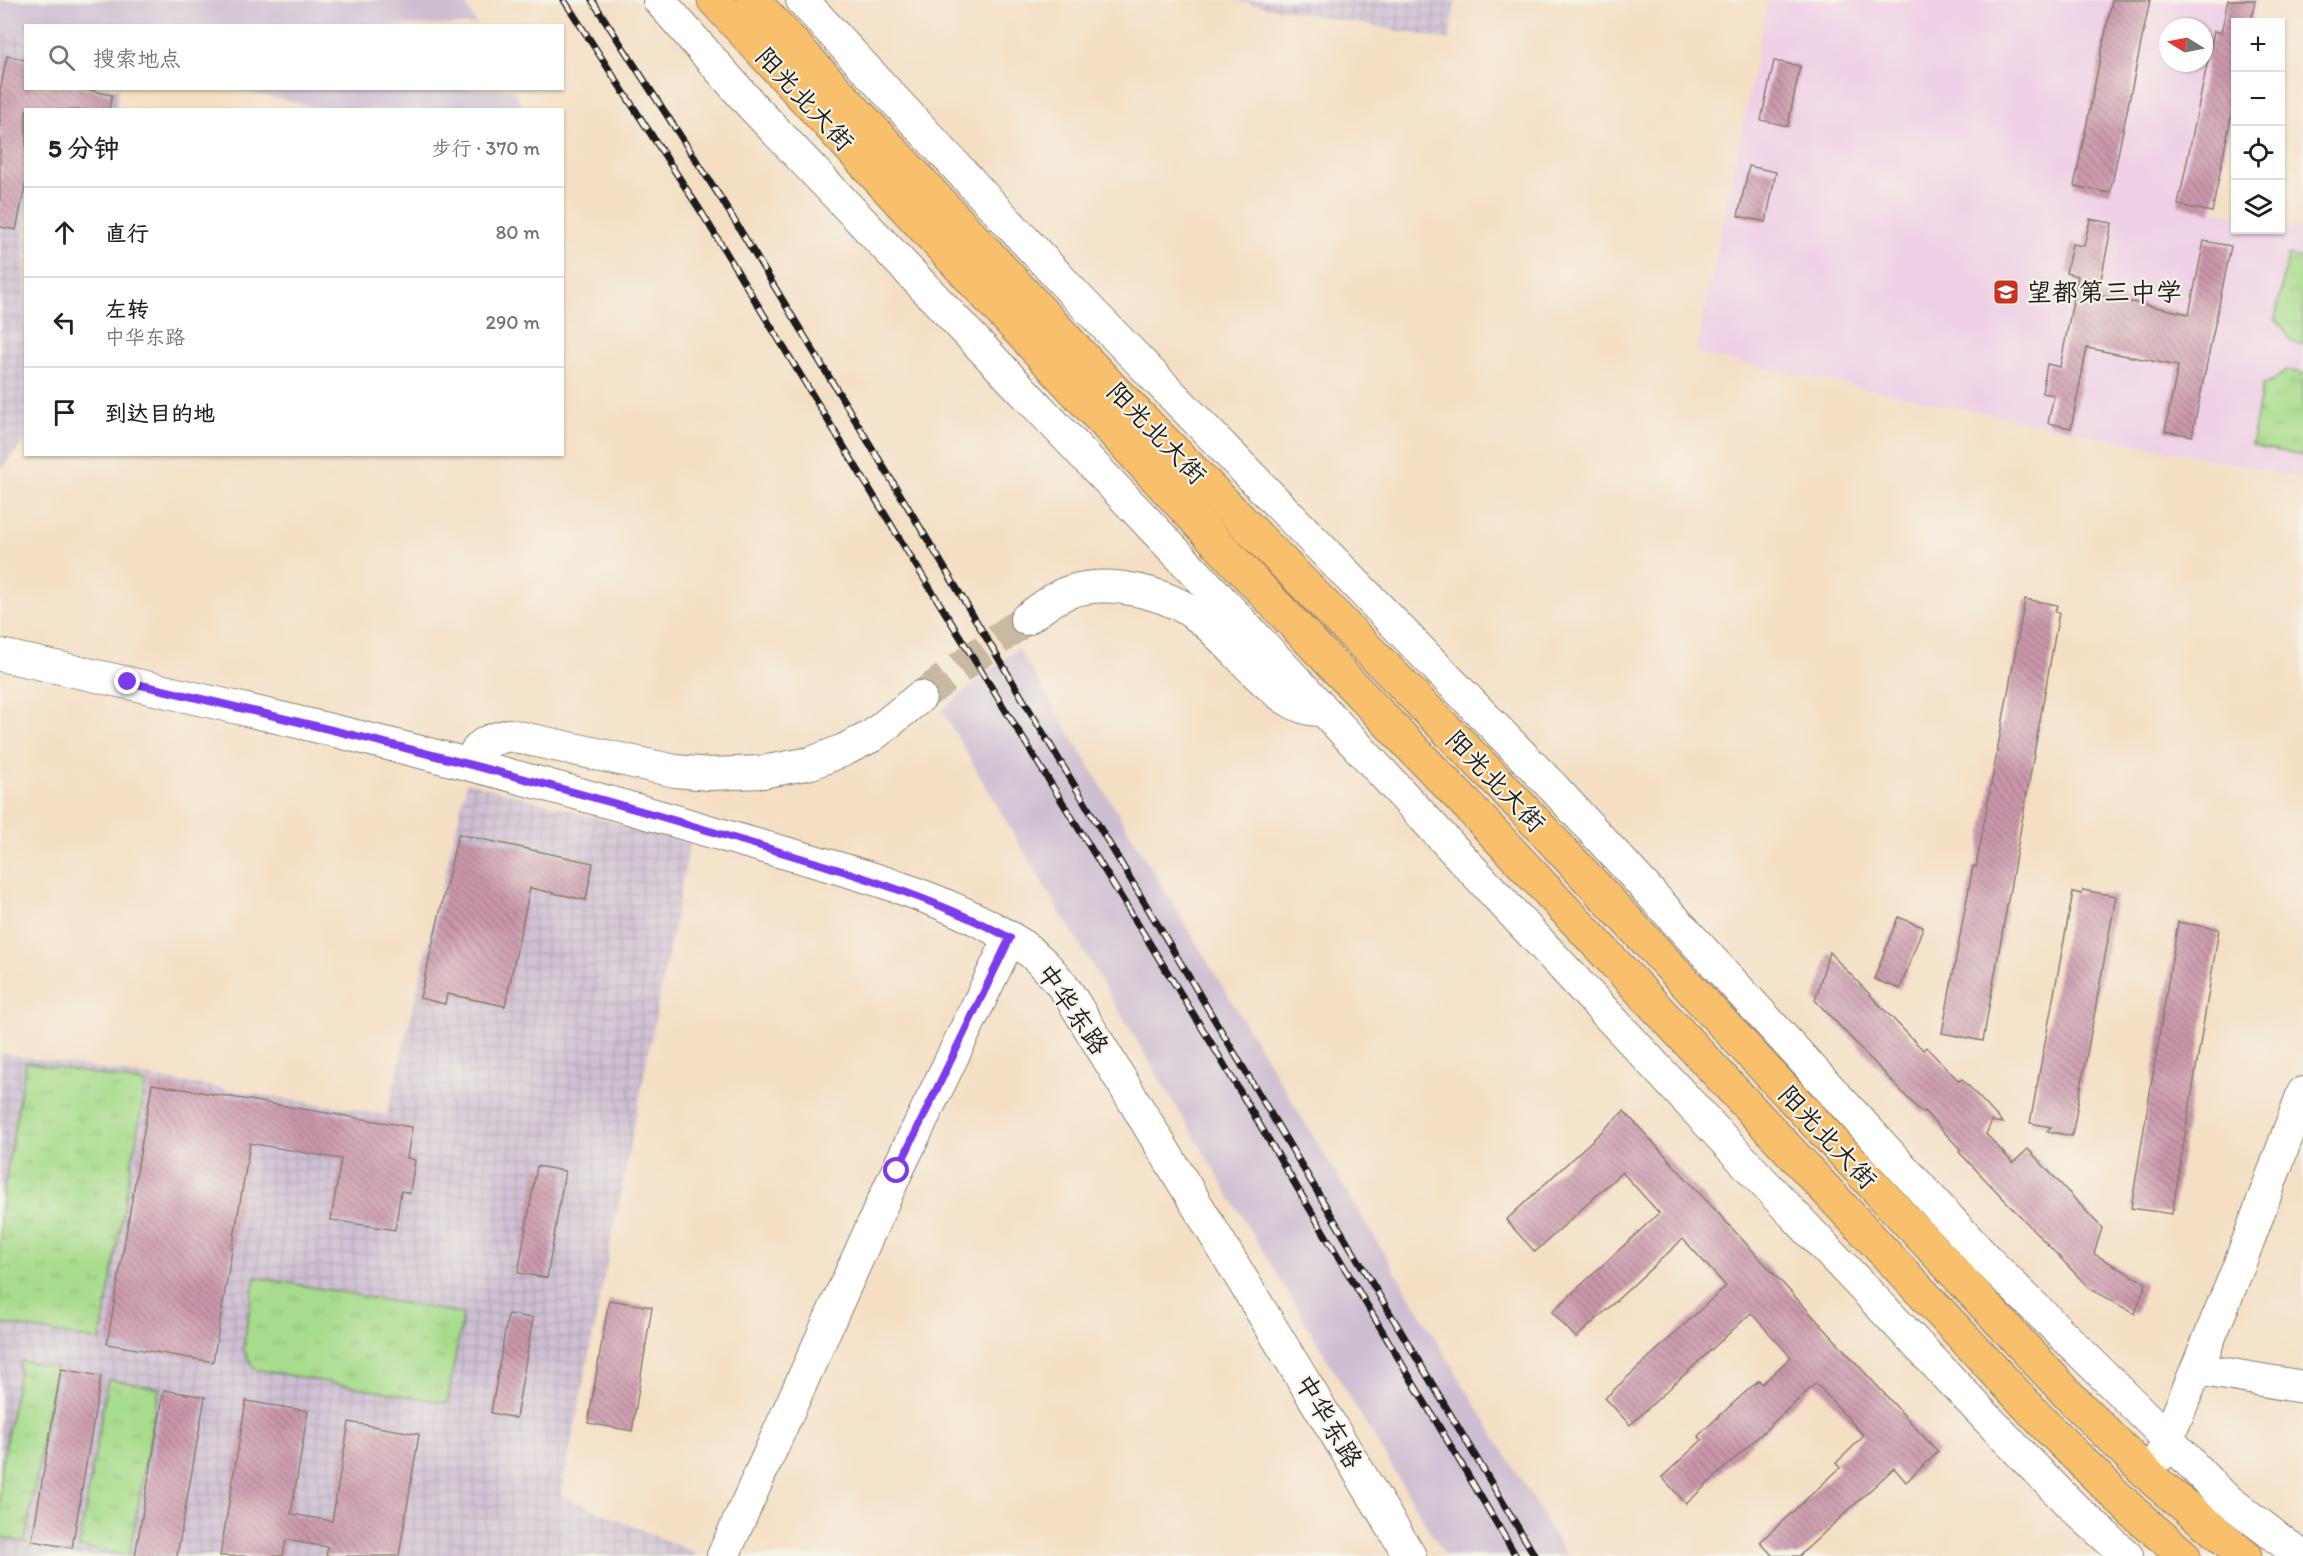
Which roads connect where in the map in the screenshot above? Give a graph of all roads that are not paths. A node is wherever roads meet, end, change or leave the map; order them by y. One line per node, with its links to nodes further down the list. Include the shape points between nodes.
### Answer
1 (659, 0): 9 (street, via 752,106)
2 (714, 0): 8 (highway, 阳光北大街)
3 (753, 0): 16 (highway, 阳光北大街, via 1110,386 1493,777 2075,1402)
4 (802, 0): 15 (street, via 1080,300 1553,787 1988,1261)
5 (1026, 619): 9 (street, via 1069,592 1098,587 1152,593 1199,618 1277,693 1297,705)
6 (0, 655): 10 (street, 中华东路)
7 (920, 697): 10 (street, via 872,736 844,750 810,763 762,772 675,771 509,735 486,741 476,749)
8 (1363, 697): 9 (street, via 1336,710); 20 (highway, 阳光北大街, via 2048,1428)
9 (1324, 710): 19 (street, via 1779,1199 2022,1455)
10 (469, 764): 11 (street, 中华东路, via 899,889 967,915)
11 (1010, 938): 17 (street, via 897,1171); 18 (street, 中华东路, via 1050,968 1070,996)
12 (2303, 1093): 13 (street)
13 (2197, 1369): 14 (street); 15 (street)
14 (2303, 1387)
15 (2168, 1439): 16 (street); 22 (street, via 2220,1494)
16 (2152, 1478): 21 (highway, 阳光北大街)
17 (723, 1556)
18 (1410, 1556)
19 (2127, 1556)
20 (2184, 1556)
21 (2245, 1556)
22 (2301, 1556)

